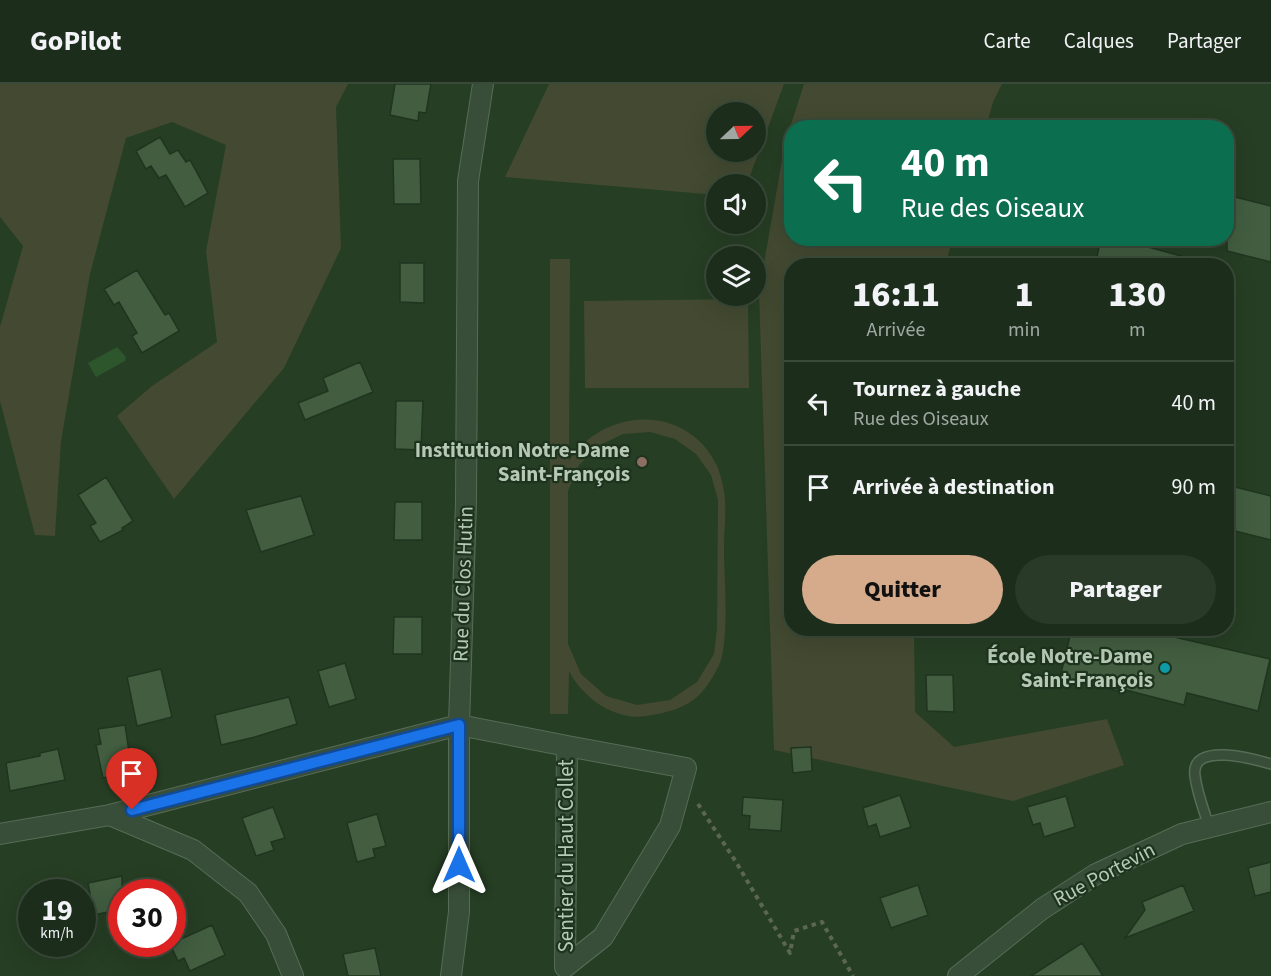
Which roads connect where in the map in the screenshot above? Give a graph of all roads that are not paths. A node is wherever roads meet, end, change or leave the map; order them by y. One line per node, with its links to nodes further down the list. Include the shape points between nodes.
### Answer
1 (483, 84): 2 (street, Rue du Clos Hutin, via 468,181 466,502)
2 (459, 725): 3 (street, Sentier du Haut Collet); 6 (street); 10 (street, Rue du Clos Hutin, via 459,912)
3 (567, 746): 3 (street, Sentier du Haut Collet, via 686,768 670,826 603,937 565,967)
4 (1271, 764): 7 (lane, via 1213,754 1199,762 1194,774)
5 (1271, 812): 7 (street, Rue Portevin)
6 (110, 815): 8 (street); 9 (street, via 193,850 248,894 276,934)
7 (1209, 827): 11 (street, Rue Portevin, via 1182,834 1096,874 1042,909)
8 (0, 834)
9 (293, 976)
10 (451, 976)
11 (958, 976)

